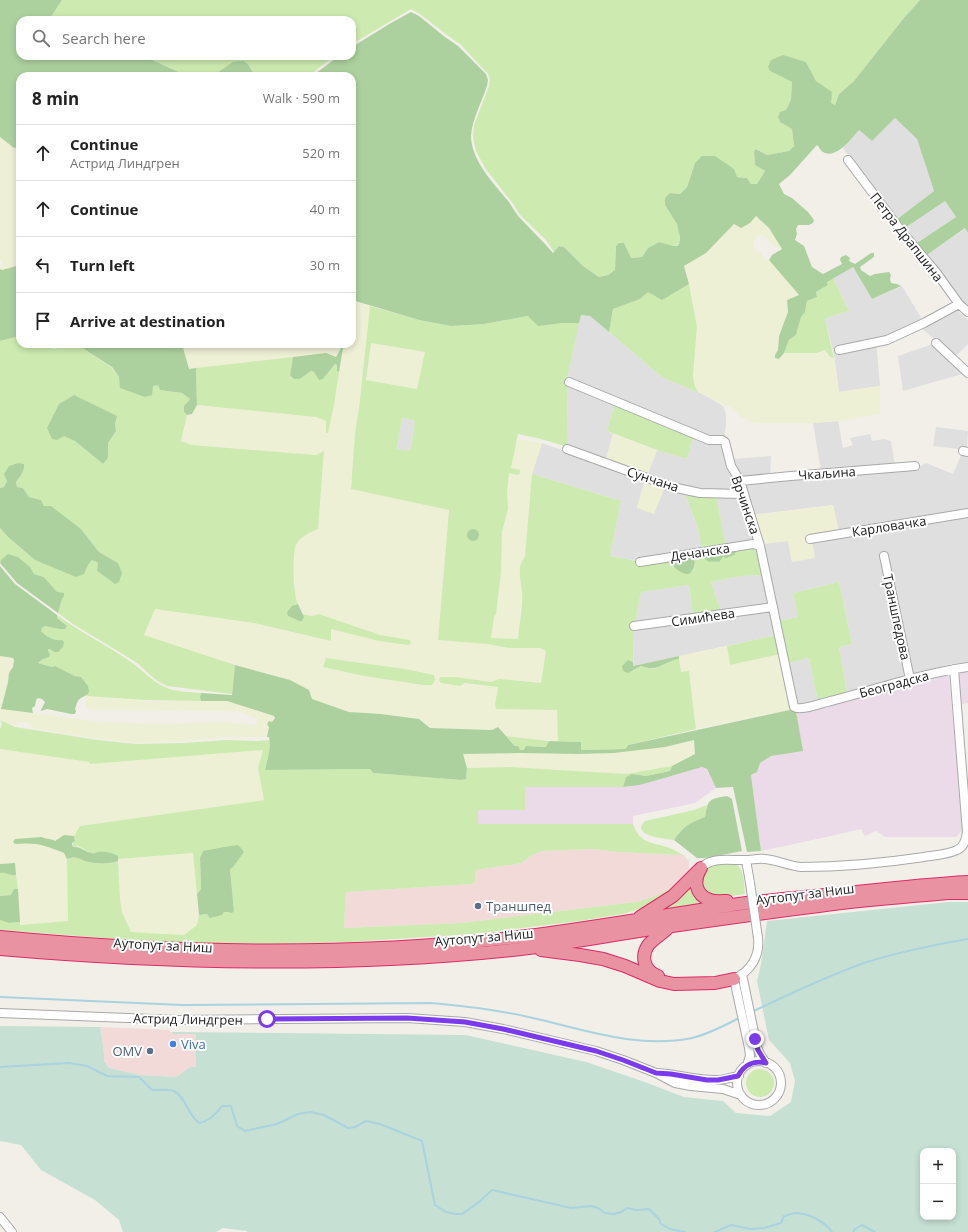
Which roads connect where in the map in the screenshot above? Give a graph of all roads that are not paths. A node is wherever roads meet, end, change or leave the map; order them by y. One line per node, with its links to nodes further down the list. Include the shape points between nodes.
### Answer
1 (848, 160): 2 (street, Петра Драпшина)
2 (959, 304): 3 (street, Петра Драпшина); 5 (street, via 887,340)
3 (968, 312)
4 (936, 342): 6 (street)
5 (839, 350)
6 (968, 373)
7 (569, 382): 10 (street, Врчинска, via 708,440 722,440)
8 (567, 449): 11 (street, Сунчана, via 672,487 700,493)
9 (915, 466): 10 (street, Чкаљина)
10 (740, 482): 11 (street, Врчинска)
11 (743, 494): 14 (street, Врчинска)
12 (968, 513): 13 (street, Карловачка)
13 (810, 539)
14 (760, 546): 16 (street, Дечанска, via 752,544); 17 (street, Врчинска)
15 (884, 556): 21 (street, Траншпедова)
16 (640, 562)
17 (773, 607): 18 (street, Симићева); 22 (street, Врчинска, via 794,707)
18 (634, 626)
19 (968, 667): 20 (street, Београдска)
20 (954, 669): 21 (street, Београдска); 23 (street, via 967,832 963,846 944,854 864,864 801,867 765,858)
21 (910, 679): 22 (street, Београдска)
22 (821, 704)
23 (746, 860): 24 (street, via 716,860); 33 (street, bridge, via 759,945 749,969)
24 (701, 868): 27 (highway, via 696,875 696,885 709,900 776,896); 28 (highway, via 673,896)
25 (968, 882): 27 (highway, Аутопут за Ниш)
26 (968, 893): 29 (highway, Аутопут за Ниш, via 817,906)
27 (803, 898): 28 (highway, Аутопут за Ниш, via 742,904)
28 (634, 921): 30 (highway, Аутопут за Ниш, via 444,944 335,950 168,949)
29 (670, 926): 32 (highway, Аутопут за Ниш); 33 (highway, via 646,949 644,961 649,971 668,979)
30 (0, 937)
31 (0, 949): 32 (highway, Аутопут за Ниш, via 81,956 262,963 440,956)
32 (521, 949): 33 (highway, via 580,954 603,959 674,984 715,983)
33 (736, 978): 35 (street)
34 (0, 1013): 38 (street, Астрид Линдгрен, via 178,1020 407,1018 459,1022 503,1029 589,1049)
35 (750, 1033): 36 (street); 37 (street, via 750,1056)
36 (766, 1063): 37 (street, via 755,1062); 40 (street, via 774,1067 781,1079 776,1097 765,1104 756,1105 747,1102)
37 (747, 1065): 39 (street)
38 (656, 1073): 39 (street, Астрид Линдгрен, via 707,1080); 40 (street, Астрид Линдгрен, via 675,1083 723,1089)
39 (738, 1076): 40 (street, via 737,1084)
40 (741, 1095)
41 (0, 1217): 42 (street)
42 (12, 1232)

